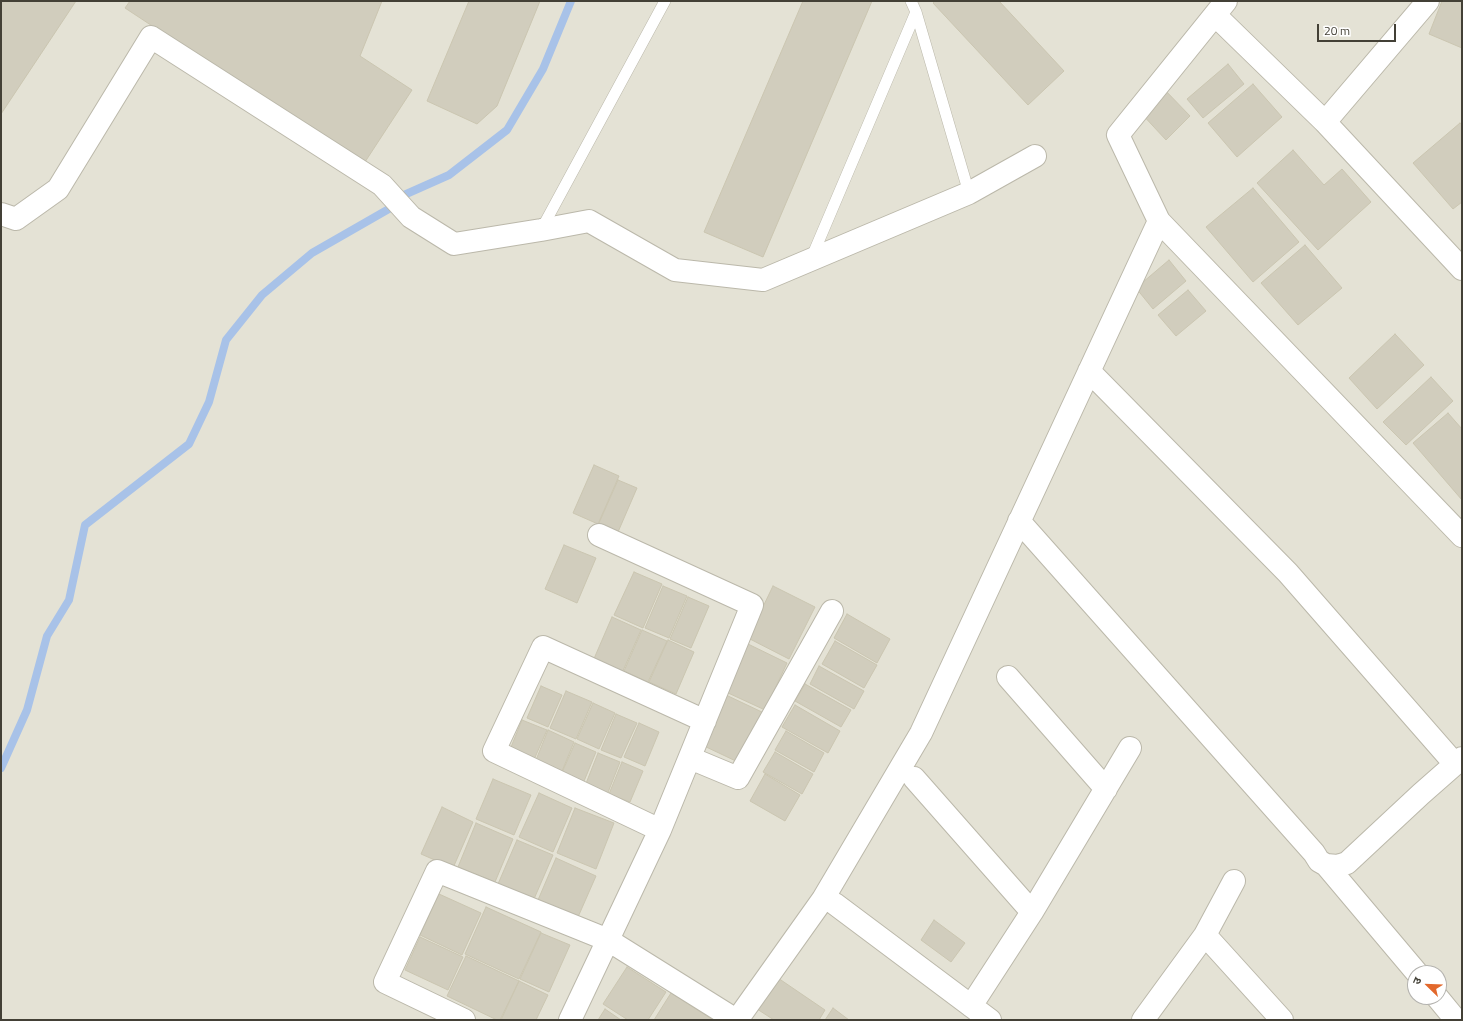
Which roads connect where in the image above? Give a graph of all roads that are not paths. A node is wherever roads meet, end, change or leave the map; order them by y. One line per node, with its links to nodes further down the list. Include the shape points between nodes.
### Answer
1 (665, 1): 11 (lane)
2 (911, 1): 5 (lane)
3 (1428, 1): 6 (street)
4 (1220, 8): 6 (street); 10 (street, via 1118,135)
5 (916, 12): 8 (lane); 12 (lane)
6 (1325, 122): 13 (street)
7 (1035, 156): 8 (street)
8 (969, 193): 12 (street)
9 (1, 214): 11 (street, via 16,219 58,189 151,37 382,185 411,217 454,244)
10 (1159, 221): 14 (street); 17 (street)
11 (541, 230): 12 (street, via 589,221 675,270 763,280)
12 (810, 260)
13 (1460, 262)
14 (1089, 371): 15 (street); 23 (street, via 1288,572)
15 (1019, 521): 27 (street, via 1319,861); 38 (street, via 921,733 823,899)
16 (599, 535): 20 (street, via 752,605)
17 (1462, 536)
18 (832, 611): 22 (street, via 738,778)
19 (1008, 677): 25 (street)
20 (705, 721): 22 (street); 26 (street, via 543,647 494,752)
21 (1130, 748): 25 (street)
22 (690, 758): 26 (street)
23 (1458, 761): 27 (street, via 1347,863 1338,866)
24 (914, 778): 30 (street)
25 (1106, 789): 30 (street)
26 (660, 830): 32 (street)
27 (1326, 865): 33 (street)
28 (1234, 881): 31 (street)
29 (835, 904): 35 (street)
30 (1032, 912): 35 (street)
31 (1205, 935): 40 (street); 41 (street)
32 (608, 940): 36 (street, via 437,871 384,982); 37 (street); 38 (street)
33 (1410, 965)
34 (1444, 1005): 42 (street)
35 (971, 1006): 39 (street)
36 (464, 1020)
37 (570, 1020)
38 (736, 1020)
39 (990, 1020)
40 (1143, 1020)
41 (1282, 1020)
42 (1456, 1020)

